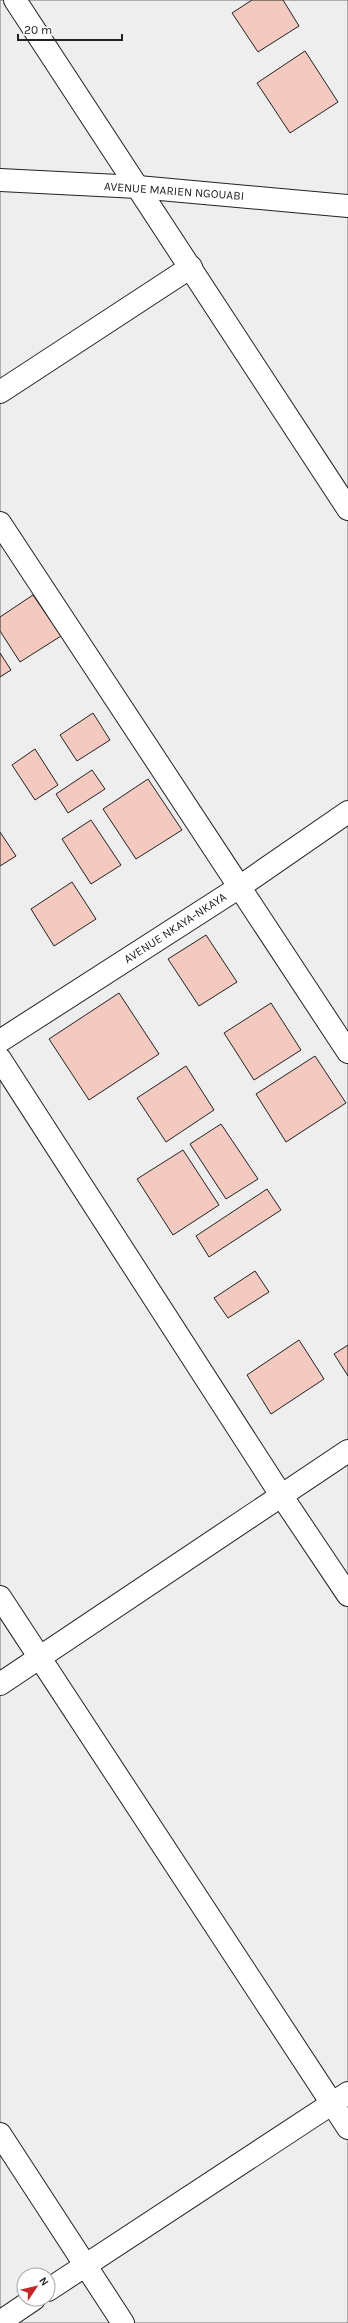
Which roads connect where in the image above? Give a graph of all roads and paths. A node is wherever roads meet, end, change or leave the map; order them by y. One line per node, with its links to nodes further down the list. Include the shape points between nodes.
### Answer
1 (15, 0): 3 (street)
2 (0, 180): 3 (street, AVENUE MARIEN NGOUABI)
3 (138, 186): 4 (street, AVENUE MARIEN NGOUABI); 5 (street)
4 (348, 206)
5 (191, 267): 6 (street); 7 (street)
6 (0, 392)
7 (348, 509)
8 (0, 523): 10 (street)
9 (348, 812): 10 (street, AVENUE NKAYA-NKAYA)
10 (238, 888): 11 (street, AVENUE NKAYA-NKAYA); 12 (street)
11 (0, 1041)
12 (348, 1052)
13 (0, 1059): 15 (street)
14 (348, 1451): 15 (street)
15 (281, 1495): 16 (street); 18 (street)
16 (348, 1595)
17 (0, 1597): 18 (street)
18 (39, 1658): 19 (street); 20 (street)
19 (0, 1684)
20 (340, 2098): 21 (street); 23 (street)
21 (348, 2128)
22 (0, 2134): 23 (street)
23 (85, 2265): 24 (street); 27 (street)
24 (56, 2285)
25 (22, 2307): 26 (street)
26 (0, 2322)
27 (123, 2323)

